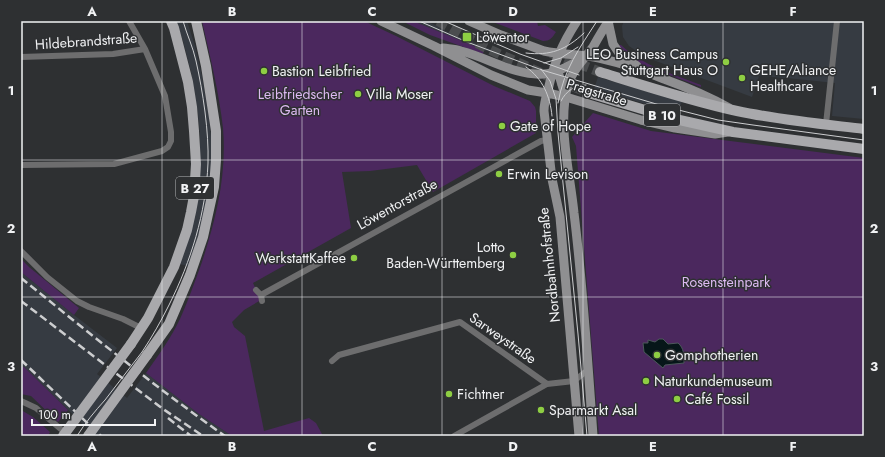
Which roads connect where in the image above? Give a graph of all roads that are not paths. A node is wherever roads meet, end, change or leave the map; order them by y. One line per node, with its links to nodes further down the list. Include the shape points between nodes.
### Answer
1 (129, 21): 10 (street, Hildebrandstraße)
2 (171, 21): 32 (main road, B 27, via 188,82 192,107 196,164 194,196 187,230 174,267)
3 (196, 21): 40 (main road, B 27, bridge, via 216,131 214,187 203,237 169,324)
4 (381, 21): 9 (main road, Pragstraße)
5 (469, 21): 11 (main road, Pragstraße)
6 (577, 21): 12 (main road)
7 (609, 21): 13 (main road); 16 (main road, via 613,44 619,53)
8 (838, 21): 22 (street)
9 (434, 46): 15 (main road, via 462,51 524,72 545,74); 18 (main road, Pragstraße, via 507,82 528,90)
10 (145, 49): 14 (street, Hildebrandstraße, via 113,54); 29 (street, via 165,96 171,132 168,147 162,151 114,164)
11 (544, 51): 12 (main road, Pragstraße); 15 (main road)
12 (559, 53): 13 (main road, Pragstraße); 15 (main road, Nordbahnhofstraße)
13 (585, 56): 15 (main road, via 577,62); 16 (main road, Pragstraße, via 605,59); 20 (main road, via 572,73)
14 (21, 57)
15 (554, 70): 18 (main road, Nordbahnhofstraße); 20 (main road, via 559,75)
16 (644, 71): 21 (main road, Pragstraße)
17 (600, 72): 21 (main road, Pragstraße / B 10)
18 (547, 92): 20 (main road, Pragstraße); 25 (main road, Nordbahnhofstraße, via 544,102)
19 (592, 94): 24 (main road, B 10, via 674,119)
20 (566, 97): 24 (main road, Pragstraße, via 675,128 715,134); 34 (main road, via 563,113 565,145)
21 (737, 111): 22 (main road, Pragstraße / B 10)
22 (826, 124): 23 (main road, Pragstraße / B 10)
23 (864, 129)
24 (733, 132): 26 (main road, Pragstraße / B 10)
25 (547, 140): 31 (street, Löwentorstraße, via 541,141 262,298); 35 (main road, Nordbahnhofstraße, via 560,217)
26 (829, 144): 27 (main road, B 10); 28 (main road, Pragstraße)
27 (864, 149)
28 (864, 152)
29 (21, 165)
30 (21, 251): 32 (street, via 47,277 77,301)
31 (256, 290)
32 (141, 328): 38 (main road, B 27, bridge)
33 (332, 361): 36 (street, Sarweystraße, via 339,355 460,322)
34 (589, 369): 35 (street); 43 (main road)
35 (574, 381): 36 (street); 42 (main road, Nordbahnhofstraße)
36 (547, 384): 41 (street)
37 (21, 401): 39 (street, via 36,408)
38 (63, 436)
39 (69, 436)
40 (88, 436)
41 (454, 436)
42 (579, 436)
43 (593, 436)

